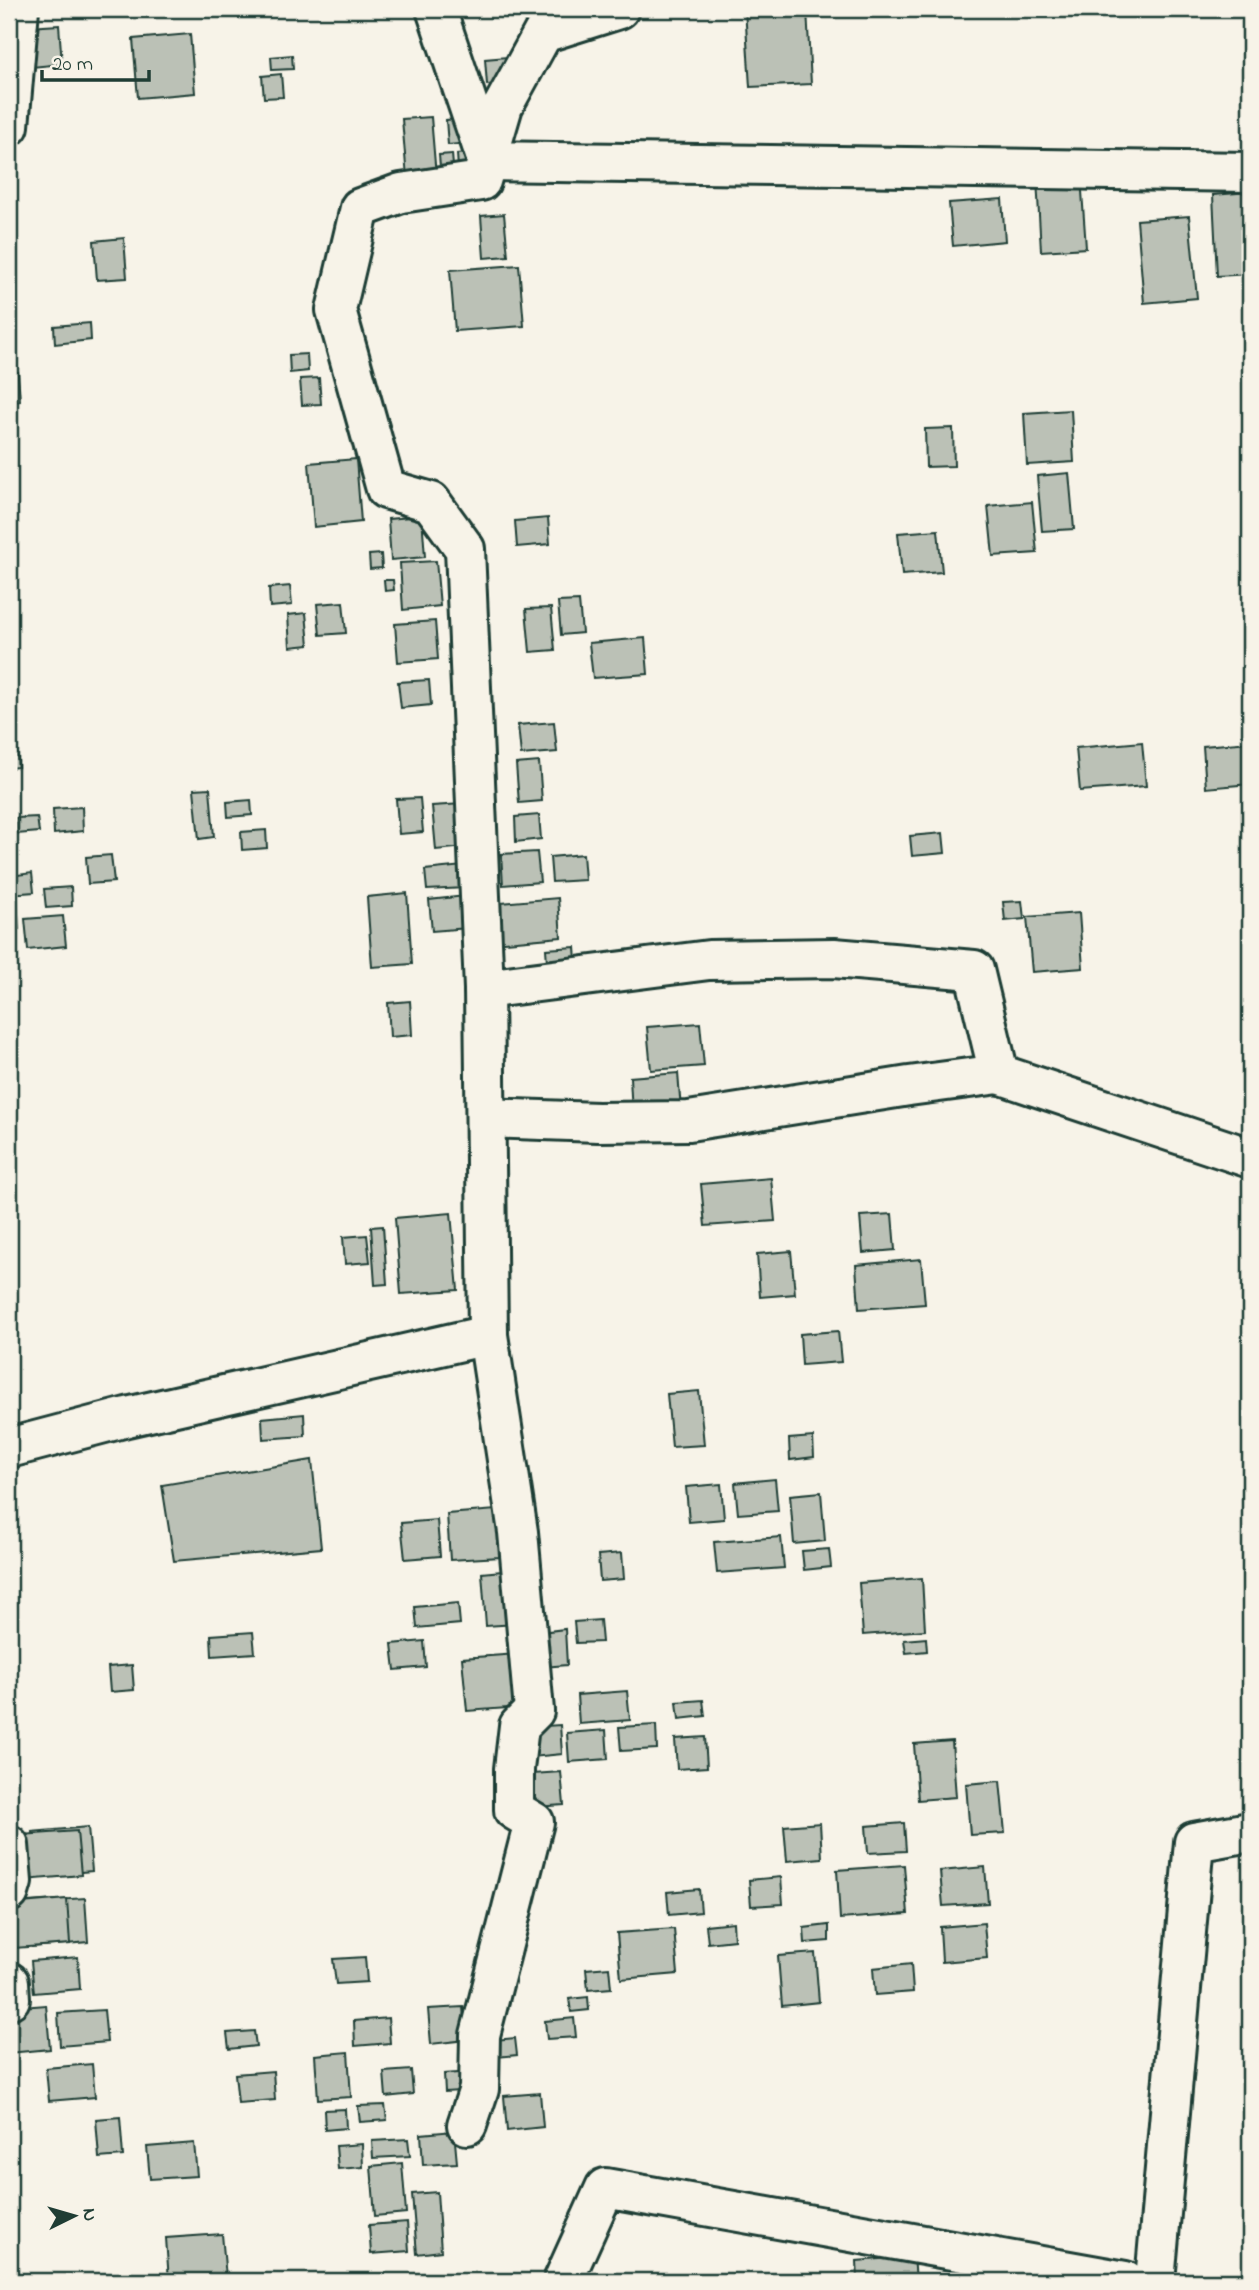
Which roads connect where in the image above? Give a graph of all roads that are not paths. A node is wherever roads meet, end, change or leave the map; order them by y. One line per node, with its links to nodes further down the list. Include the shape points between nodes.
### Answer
1 (19, 9): 4 (street)
2 (436, 9): 6 (street)
3 (619, 9): 6 (street, via 543,33 503,106)
4 (11, 82): 5 (street)
5 (9, 127)
6 (487, 161): 7 (street); 8 (street, via 481,181 401,193 360,208 336,310 386,489 431,502 465,549)
7 (1250, 172)
8 (484, 989): 9 (street, via 709,960 834,958 974,970); 10 (street)
9 (999, 1074): 10 (street, via 689,1121); 11 (street)
10 (486, 1118): 12 (street)
11 (1250, 1158)
12 (488, 1335): 13 (street); 19 (street, via 519,1532 534,1711 519,1726 514,1810 534,1822 480,2035 480,2089)
13 (9, 1448)
14 (1250, 1832): 22 (street, via 1194,1842)
15 (9, 1845): 16 (street)
16 (9, 1892)
17 (9, 1982): 18 (street)
18 (10, 1999)
19 (467, 2125)
20 (563, 2281): 21 (street, via 606,2188)
21 (1125, 2281)
22 (1155, 2281)

